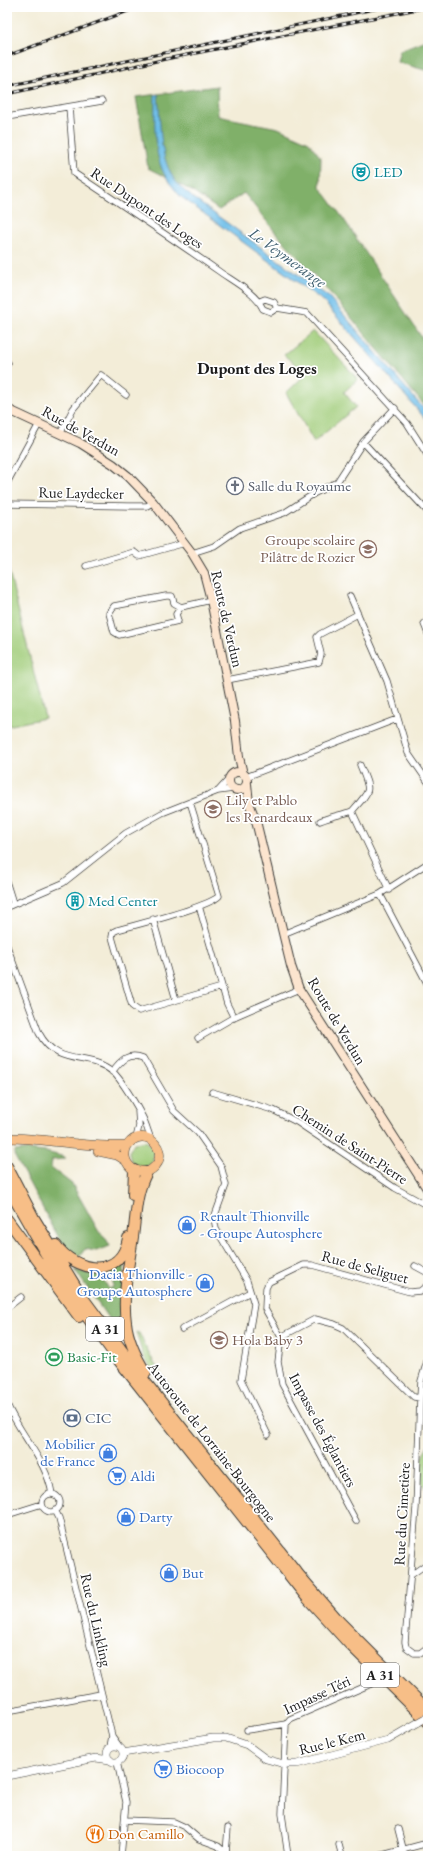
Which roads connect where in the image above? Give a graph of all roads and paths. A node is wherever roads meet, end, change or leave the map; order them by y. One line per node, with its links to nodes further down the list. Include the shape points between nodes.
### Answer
1 (102, 101): 2 (street)
2 (69, 107): 3 (street); 4 (street, Rue Dupont des Loges, via 74,173 162,231)
3 (7, 117)
4 (260, 301): 5 (street, Rue Dupont des Loges, via 265,299 274,302); 5 (street, Rue Dupont des Loges, via 263,309 271,312)
5 (277, 308): 7 (street, Rue Dupont des Loges, via 308,313)
6 (126, 395): 10 (street, via 101,375 73,409)
7 (395, 408): 11 (street); 12 (street, Rue Dupont des Loges)
8 (7, 409): 9 (main road, Rue de Verdun)
9 (39, 424): 10 (main road, Rue de Verdun); 13 (street)
10 (60, 434): 14 (main road, Rue de Verdun, via 113,464)
11 (364, 442): 16 (street); 18 (street, via 337,482 284,513 240,528 214,546)
12 (428, 456)
13 (7, 483)
14 (153, 502): 15 (street, Rue Laydecker, via 147,506); 17 (main road, Route de Verdun)
15 (7, 504)
16 (428, 512)
17 (185, 543): 18 (main road, Route de Verdun); 19 (street, via 139,556 134,552)
18 (192, 553): 21 (main road, Route de Verdun, via 204,573)
19 (86, 566)
20 (350, 596): 23 (street)
21 (211, 600): 22 (street); 26 (main road, Route de Verdun)
22 (181, 607): 22 (street, via 174,603 172,596 166,596 114,606 109,613 114,632 120,635 178,621 176,614)
23 (358, 614): 26 (street, via 317,637 321,654 319,662); 27 (street, via 387,681)
24 (428, 620): 25 (street, via 424,624)
25 (428, 634)
26 (227, 680): 29 (main road, Route de Verdun, via 235,721)
27 (397, 719): 29 (street); 30 (street, via 408,753)
28 (360, 765): 35 (street, via 369,787 368,793)
29 (240, 777): 31 (main road, Route de Verdun, via 230,785); 31 (main road, via 244,788); 32 (street); 34 (main road, Route de Verdun)
30 (428, 782)
31 (235, 790): 32 (street); 34 (main road, Route de Verdun)
32 (218, 791): 33 (street)
33 (190, 802): 41 (street, via 126,833 63,883); 42 (street, via 219,896 214,901)
34 (249, 803): 45 (main road, Route de Verdun, via 256,822)
35 (352, 811): 36 (street); 39 (street)
36 (320, 820)
37 (428, 863): 39 (street)
38 (7, 884): 41 (street)
39 (389, 890): 40 (street)
40 (380, 894): 45 (street); 47 (street)
41 (13, 903): 43 (street)
42 (199, 906): 44 (street); 48 (street)
43 (7, 907)
44 (153, 920): 50 (street); 50 (street, via 113,932 112,937 132,1006 139,1011)
45 (282, 934): 49 (main road, Route de Verdun)
46 (7, 946): 53 (street, via 45,1044 56,1052 92,1062)
47 (428, 985)
48 (222, 987): 50 (street); 51 (street)
49 (300, 990): 51 (street); 65 (main road, Route de Verdun)
50 (176, 1000)
51 (234, 1018): 52 (street)
52 (198, 1038)
53 (112, 1072): 55 (street); 72 (street, via 128,1055 143,1058 174,1111 198,1133 221,1166 226,1185 214,1218 216,1229 247,1281)
54 (212, 1092): 66 (street, Chemin de Saint-Pierre, via 273,1110 297,1122 395,1188)
55 (138, 1110): 56 (street, via 139,1126); 57 (street)
56 (136, 1138): 57 (main road); 59 (main road)
57 (151, 1139): 63 (main road, via 159,1148 159,1160)
58 (8, 1141): 59 (main road, via 38,1139 108,1147); 60 (main road, via 99,1151)
59 (127, 1146): 60 (main road)
60 (126, 1160): 62 (main road)
61 (7, 1166): 67 (highway, Autoroute de Lorraine-Bourgogne / A 31)
62 (134, 1170): 63 (main road); 67 (highway, via 133,1201 127,1241 121,1256 110,1264 88,1267 72,1261 62,1253)
63 (147, 1172): 81 (highway, via 139,1191 125,1296 126,1323 136,1356)
64 (7, 1186): 78 (highway, Autoroute de Lorraine-Bourgogne / A 31, via 57,1272)
65 (428, 1190)
66 (428, 1206)
67 (34, 1218): 81 (highway, Autoroute de Lorraine-Bourgogne / A 31, via 102,1325)
68 (7, 1219): 78 (highway, via 108,1355)
69 (415, 1266): 70 (street)
70 (428, 1273)
71 (428, 1285): 76 (street, Rue de Seliguet, via 420,1291 410,1292 304,1265 273,1280 266,1288 265,1309)
72 (250, 1292): 75 (street); 82 (street, via 254,1304 241,1380)
73 (21, 1297): 74 (street)
74 (7, 1308)
75 (182, 1329)
76 (281, 1337): 79 (street, via 311,1320 339,1326 414,1397); 87 (street, Impasse des Églantiers, via 278,1362 282,1384)
77 (428, 1358): 79 (street, Rue du Cimetière, via 421,1381)
78 (119, 1361): 96 (highway, Autoroute de Lorraine-Bourgogne / A 31, via 307,1598)
79 (420, 1398): 89 (street, Rue du Cimetière)
80 (7, 1404): 83 (street, via 16,1425 45,1470)
81 (186, 1433): 93 (highway, Autoroute de Lorraine-Bourgogne / A 31, via 340,1622)
82 (268, 1435)
83 (52, 1494): 84 (street, via 44,1497); 85 (street, via 57,1496 59,1501 59,1506)
84 (42, 1504): 85 (street, via 47,1510); 86 (street)
85 (55, 1510): 92 (street, Rue du Linkling)
86 (7, 1515)
87 (356, 1520)
88 (428, 1563): 89 (street)
89 (411, 1575): 90 (street, Rue du Cimetière, via 406,1647 414,1653 420,1653)
90 (428, 1647)
91 (371, 1684): 97 (street, Impasse Téri, via 290,1719)
92 (101, 1694): 94 (street); 99 (street, Rue du Linkling)
93 (428, 1710)
94 (7, 1711)
95 (428, 1717): 96 (street, Rue le Kem, bridge)
96 (424, 1722): 105 (street, Rue le Kem, via 388,1740 367,1747 307,1763)
97 (286, 1724): 98 (street, Impasse Téri); 105 (street)
98 (247, 1730)
99 (112, 1736): 100 (street, Rue du Linkling); 101 (street, Rue du Linkling)
100 (109, 1749): 101 (street, via 115,1745); 102 (street); 103 (street, via 107,1756)
101 (121, 1750): 104 (street, via 121,1760); 105 (street, Rue le Kem, via 226,1738 247,1745 266,1759)
102 (96, 1758): 103 (street); 106 (street)
103 (110, 1760): 104 (street)
104 (117, 1762): 107 (street, via 126,1802)
105 (284, 1764): 115 (street, via 282,1814)
106 (7, 1776)
107 (125, 1820): 113 (street, via 174,1822 185,1827 199,1839 218,1846); 114 (street)
108 (228, 1828): 113 (street)
109 (398, 1829): 112 (street)
110 (428, 1843): 112 (street)
111 (339, 1845): 116 (street)
112 (404, 1853): 117 (street)
113 (226, 1855)
114 (121, 1856)
115 (288, 1856)
116 (342, 1856)
117 (379, 1856)

